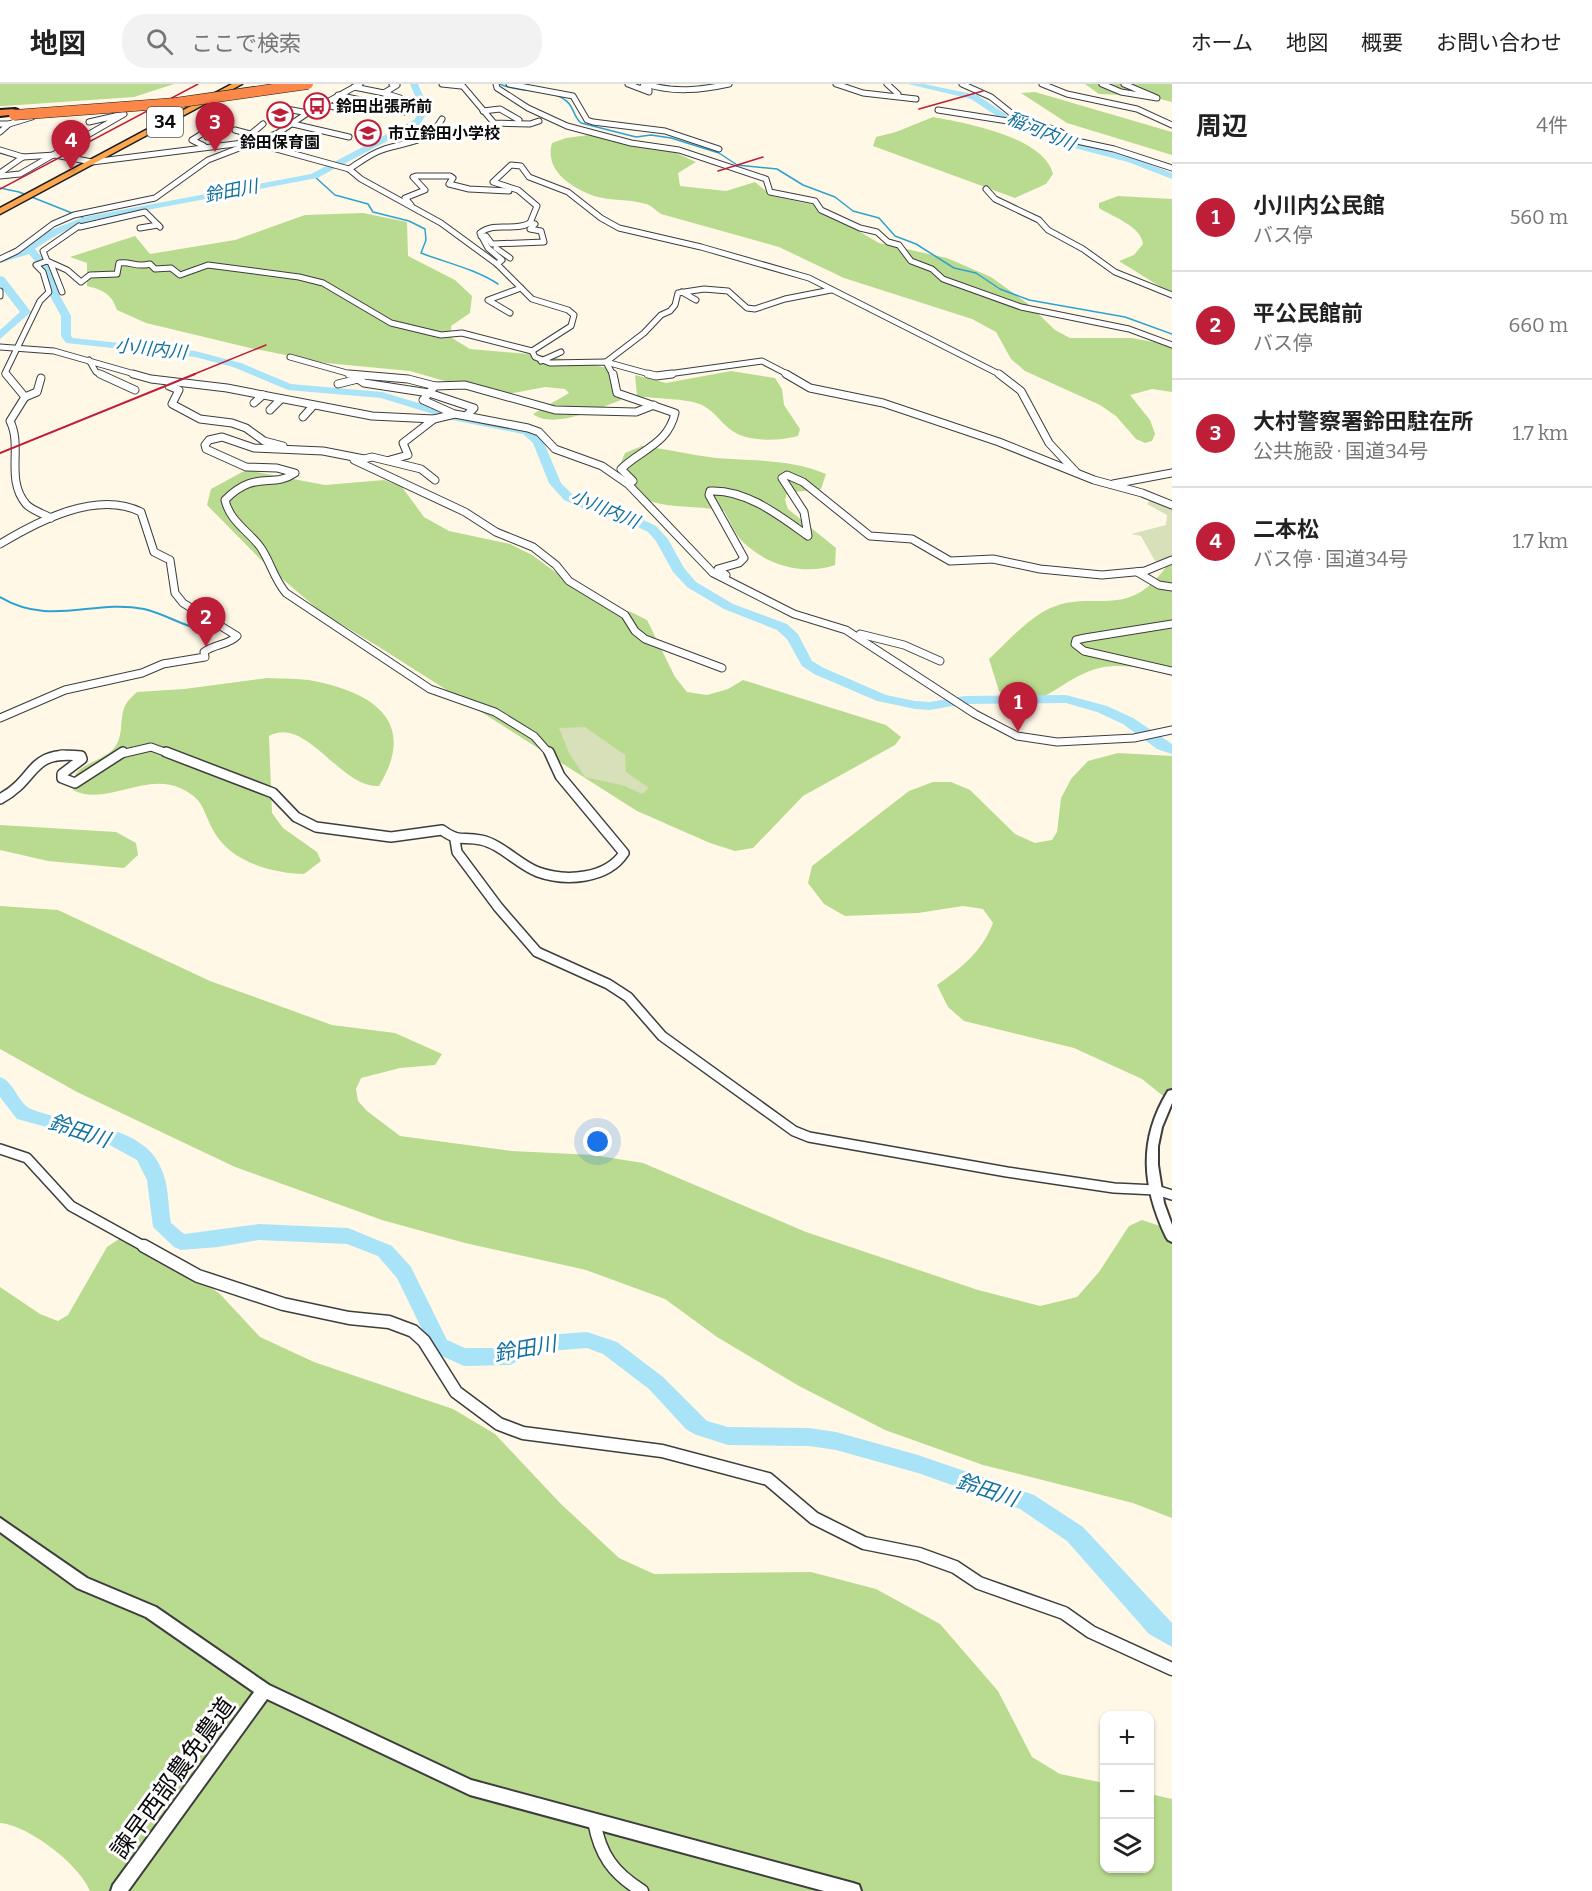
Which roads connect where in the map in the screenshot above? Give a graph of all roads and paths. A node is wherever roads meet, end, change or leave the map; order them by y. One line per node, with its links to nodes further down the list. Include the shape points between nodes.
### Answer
1 (274, 84): 20 (street)
2 (289, 84): 37 (highway, bridge, via 174,100)
3 (308, 84): 37 (highway, bridge, via 164,104)
4 (397, 84): 22 (street)
5 (442, 84): 19 (street)
6 (496, 84): 62 (street, via 528,108 567,126 679,150)
7 (509, 84): 62 (street, via 573,96 587,120 593,122 665,131 719,150)
8 (628, 84): 9 (street, via 649,92)
9 (645, 84): 21 (street, via 667,89)
10 (698, 84): 21 (street)
11 (729, 84): 21 (street)
12 (836, 84): 23 (street, via 861,92)
13 (887, 84): 23 (street)
14 (962, 84): 41 (street, via 992,97)
15 (1042, 84): 49 (street, via 1067,94 1137,109)
16 (1102, 84): 17 (street, via 1121,92 1157,98)
17 (1124, 84)
18 (357, 85): 22 (street); 24 (street)
19 (461, 85): 33 (street)
20 (236, 87): 27 (highway, 34); 27 (street, via 242,93 237,97)
21 (710, 89): 25 (street)
22 (384, 93): 29 (street, via 400,98)
23 (898, 94): 26 (street)
24 (339, 95): 28 (street); 29 (street)
25 (716, 96)
26 (916, 99)
27 (205, 101): 63 (highway, 34)
28 (323, 104): 31 (street); 35 (street)
29 (382, 105): 34 (street)
30 (276, 107): 35 (street)
31 (346, 110)
32 (938, 110): 41 (street)
33 (483, 111): 44 (street, via 500,109); 44 (street, via 494,123)
34 (404, 112)
35 (308, 113): 45 (street)
36 (0, 114): 37 (highway)
37 (14, 114)
38 (124, 114): 43 (street); 47 (street, via 115,111 32,117); 60 (street)
39 (442, 119): 64 (street, via 435,131 408,145 381,150)
40 (224, 120): 50 (street)
41 (1018, 120): 65 (street, via 1059,131 1072,140)
42 (539, 121): 44 (street)
43 (89, 122)
44 (524, 122)
45 (293, 123): 55 (street); 57 (street)
46 (0, 124): 47 (street)
47 (9, 124): 51 (street)
48 (263, 124): 53 (street)
49 (1172, 125)
50 (209, 129): 52 (street); 58 (street, via 192,140)
51 (0, 132)
52 (220, 134): 53 (street); 54 (street)
53 (250, 134): 56 (street)
54 (207, 136)
55 (349, 137)
56 (240, 142): 57 (street); 58 (street)
57 (251, 142): 64 (street); 71 (street, via 194,168 155,198)
58 (207, 147): 63 (street)
59 (0, 150): 61 (street)
60 (55, 155): 61 (street); 63 (street); 66 (street, via 20,174)
61 (23, 157): 66 (street)
62 (702, 159): 91 (street, via 766,179 770,192 815,201 820,210 899,245 911,261 943,279 1021,307 1129,329)
63 (92, 162): 70 (highway, 34)
64 (347, 168): 69 (street)
65 (1172, 168)
66 (0, 174)
67 (986, 189): 86 (street, via 995,199 1039,220 1048,230 1115,272)
68 (523, 194): 69 (street, via 457,188 448,184 453,178 450,176 416,176 415,182 424,190 405,198); 72 (street, via 537,206); 82 (street, via 494,182 511,165 521,165 534,180 568,192 619,228 789,272)
69 (411, 206): 80 (street)
70 (0, 211)
71 (66, 219): 73 (street); 78 (street)
72 (530, 223): 75 (street, via 518,228 492,226 482,230); 76 (street, via 535,224 530,229 541,231 544,242)
73 (80, 226): 74 (street, via 145,212 159,226); 79 (street, via 43,250)
74 (140, 228)
75 (481, 236): 76 (street); 80 (street, via 490,251 502,260)
76 (492, 244): 77 (street)
77 (510, 258)
78 (0, 259)
79 (48, 262): 84 (street, via 36,266 43,272); 84 (street, via 65,293); 93 (street, via 67,270 81,282 90,275 117,274 119,263 123,262 137,267 150,264 155,269 171,268 180,275 208,265 280,274 323,283 392,323 441,334 462,333)
80 (497, 264): 81 (street)
81 (521, 288): 89 (street, via 488,300); 93 (street, via 539,303 571,309 574,315 570,326)
82 (831, 290): 85 (street, via 755,309 747,308 728,291); 130 (street, via 994,370 1012,383 1021,391 1050,443)
83 (0, 291): 87 (street)
84 (49, 292): 92 (street, via 40,301)
85 (682, 292): 88 (street); 98 (street, via 670,311)
86 (1172, 295)
87 (0, 296)
88 (696, 300)
89 (510, 313)
90 (0, 344): 92 (street); 92 (street)
91 (1172, 345)
92 (18, 346): 96 (street); 109 (street, via 4,373)
93 (532, 351): 97 (street)
94 (561, 352): 97 (street)
95 (290, 357): 100 (street)
96 (89, 360): 101 (street); 105 (street, via 96,372)
97 (541, 361): 98 (street)
98 (606, 362): 112 (street, via 612,369 617,393); 130 (street, via 656,375 762,361 810,388 883,403 999,442)
99 (41, 378): 109 (street, via 37,392)
100 (357, 378): 102 (street); 103 (street, via 408,379); 106 (street, via 364,383)
101 (151, 379): 104 (street, via 194,387); 125 (street, via 177,387 172,404 200,419 232,423)
102 (338, 384)
103 (435, 386): 106 (street); 112 (street, via 465,385 555,410 636,412)
104 (221, 387): 107 (street); 108 (street)
105 (135, 390)
106 (429, 393): 117 (street, via 423,400); 118 (street, via 474,408)
107 (263, 395): 110 (street); 111 (street)
108 (215, 396)
109 (25, 397): 138 (street, via 10,421 16,433 14,478 26,505)
110 (281, 399): 113 (street); 114 (street)
111 (254, 403)
112 (654, 405): 132 (street, via 675,413 674,423 659,444 630,458 621,469)
113 (313, 406): 115 (street); 120 (street)
114 (270, 410)
115 (345, 411): 119 (street); 122 (street)
116 (499, 412): 123 (street)
117 (453, 414): 118 (street); 121 (street)
118 (467, 415): 123 (street)
119 (370, 416): 121 (street); 124 (street)
120 (303, 417)
121 (436, 419): 128 (street, via 402,443 408,455)
122 (338, 420)
123 (492, 420): 132 (street, via 539,432 555,448 602,466)
124 (365, 422)
125 (285, 449): 126 (street); 127 (street, via 324,451); 152 (street, via 254,448 222,437 205,445 206,449 246,467 295,473 288,478 255,478 242,483 225,500 231,515 261,549 274,582 430,689 495,712 534,736 549,750 560,776 573,793 624,852 621,861 606,870 547,874 482,840)
126 (316, 456)
127 (346, 457): 128 (street); 136 (street)
128 (390, 460): 131 (street, via 421,469)
129 (1172, 473): 133 (street)
130 (1078, 474): 133 (street)
131 (435, 480)
132 (631, 483): 134 (street); 142 (street, via 707,567)
133 (1108, 484): 135 (street)
134 (645, 490)
135 (1172, 505)
136 (456, 509): 137 (street); 147 (street, via 533,547 569,581 625,615 645,639)
137 (483, 516)
138 (51, 518): 139 (street); 149 (street, via 97,505 136,507 154,552 170,560 175,593 183,603 237,636 209,648 205,657 65,690)
139 (0, 544)
140 (1172, 560): 141 (street)
141 (1137, 572): 142 (street, via 1102,576 993,559 943,559 912,539 870,536 803,482 787,475 782,478 805,512 810,525 808,536 780,515 724,491 710,491 744,558 718,569 729,577); 143 (street, via 1159,585)
142 (726, 580): 145 (street, via 794,614)
143 (1172, 587)
144 (1172, 624): 148 (street, via 1085,638 1075,644 1084,651)
145 (851, 633): 146 (street, via 903,645); 150 (street, via 975,714 1017,736 1057,742 1134,738)
146 (940, 661)
147 (722, 668)
148 (1172, 671)
149 (0, 718)
150 (1172, 730)
151 (0, 799): 152 (street, via 23,783 38,760 51,755 81,756 62,774 62,778 75,783 124,752 151,747 273,793 296,817 316,827 391,837 442,830)
152 (456, 840): 155 (street, via 457,852 537,952 628,997 662,1036 794,1131 1007,1173)
153 (1172, 1094): 155 (street, via 1160,1115 1152,1150)
154 (0, 1149): 159 (street, via 27,1158 71,1206 198,1276 283,1304 389,1322 413,1331 424,1341 456,1392 499,1424 523,1433 662,1451 768,1479 814,1518 864,1543 919,1554 955,1567 979,1583 1064,1613 1091,1632)
155 (1156, 1190): 156 (street); 157 (street, via 1162,1220)
156 (1172, 1195)
157 (1172, 1237)
158 (0, 1524): 160 (street, via 82,1583 151,1612)
159 (1172, 1669)
160 (264, 1690): 161 (street, via 470,1787); 162 (street, 諫早西部農免農道)
161 (594, 1821): 163 (street, via 597,1847 605,1863); 164 (street)
162 (119, 1891)
163 (642, 1891)
164 (852, 1891)

